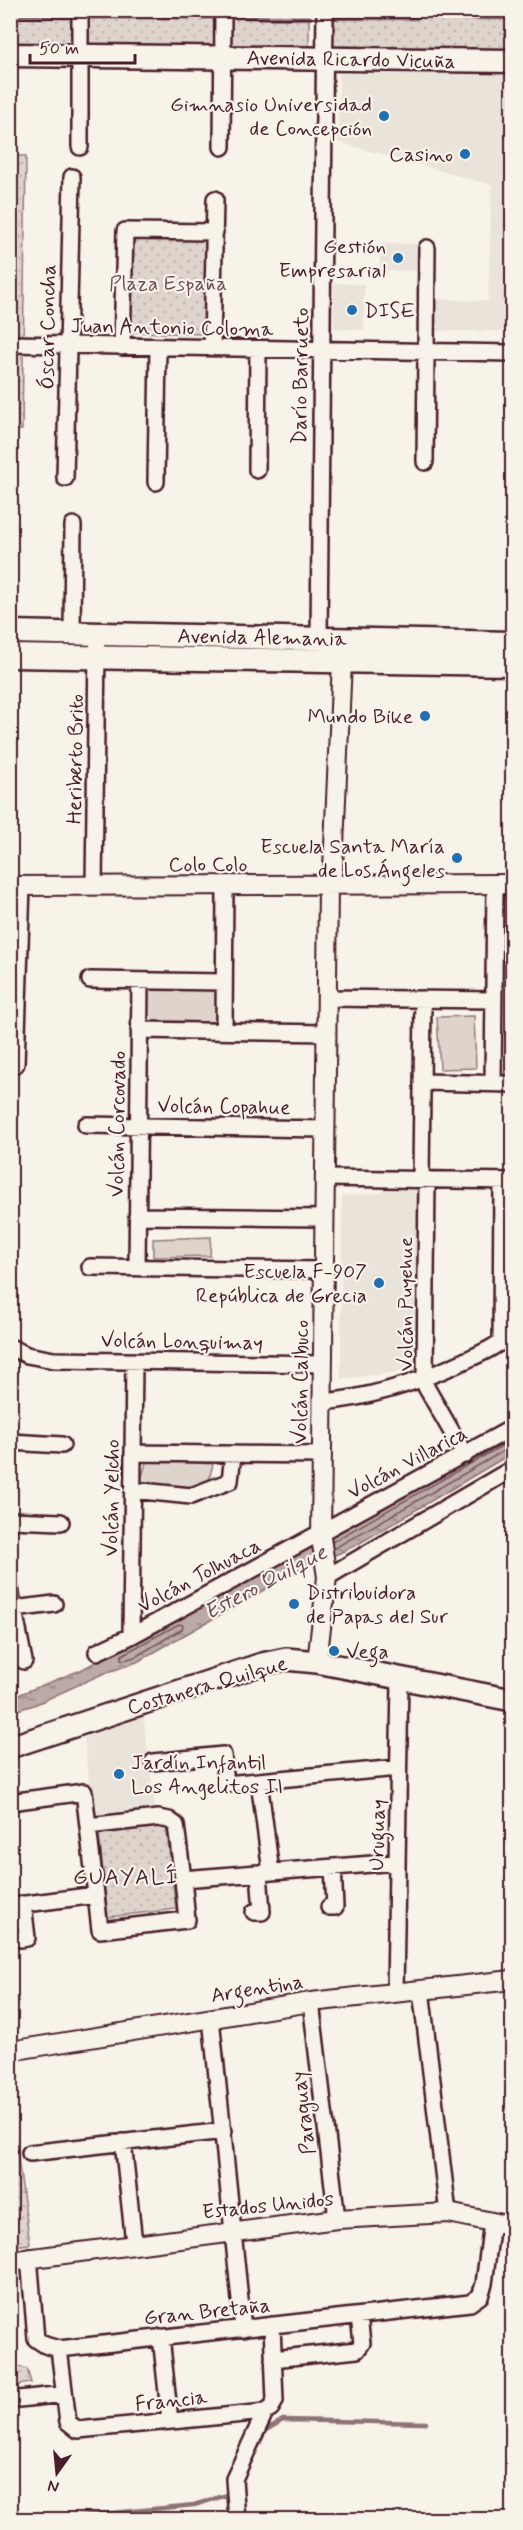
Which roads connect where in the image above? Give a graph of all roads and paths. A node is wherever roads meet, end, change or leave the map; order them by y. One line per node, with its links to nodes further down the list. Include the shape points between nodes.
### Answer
1 (80, 10): 5 (street)
2 (223, 10): 6 (street)
3 (325, 10): 7 (street, Darío Barrueto)
4 (10, 55): 5 (main road, Avenida Ricardo Vicuña)
5 (81, 56): 6 (main road, Avenida Ricardo Vicuña); 9 (street)
6 (223, 58): 7 (main road, Avenida Ricardo Vicuña); 10 (street)
7 (325, 59): 8 (main road, Avenida Ricardo Vicuña); 21 (street, Darío Barrueto)
8 (513, 62)
9 (80, 147)
10 (222, 147)
11 (72, 177): 16 (street, Óscar Concha)
12 (215, 199): 13 (street)
13 (214, 232): 17 (street, via 125,231); 19 (street)
14 (427, 248): 22 (street)
15 (10, 344): 16 (street, Juan Antonio Coloma)
16 (68, 346): 17 (street, Juan Antonio Coloma); 26 (street, Óscar Concha)
17 (122, 347): 18 (street, Juan Antonio Coloma)
18 (158, 347): 19 (street, Juan Antonio Coloma); 27 (street)
19 (212, 348): 20 (street, Juan Antonio Coloma)
20 (258, 350): 21 (street, Juan Antonio Coloma); 25 (street)
21 (321, 350): 22 (street, Juan Antonio Coloma); 32 (street, Darío Barrueto)
22 (426, 352): 23 (street, Juan Antonio Coloma); 24 (street)
23 (513, 353)
24 (425, 462)
25 (257, 470)
26 (65, 478)
27 (156, 482)
28 (73, 525): 30 (street)
29 (10, 632): 30 (main road, Avenida Alemania)
30 (72, 633): 31 (main road, Avenida Alemania)
31 (98, 633): 32 (main road, Avenida Alemania); 35 (street, Heriberto Brito)
32 (319, 639): 33 (main road, Avenida Alemania); 36 (street)
33 (513, 643)
34 (10, 656): 35 (main road, Avenida Alemania)
35 (97, 657): 36 (main road, Avenida Alemania); 40 (street, Heriberto Brito)
36 (342, 661): 37 (main road, Avenida Alemania); 42 (street, Volcán Calbuco, via 333,869)
37 (513, 664)
38 (504, 884): 42 (street, Colo Colo); 48 (street)
39 (16, 886): 40 (street, Colo Colo); 52 (street)
40 (94, 886): 41 (street, Colo Colo)
41 (225, 886): 42 (street, Colo Colo); 45 (street)
42 (328, 886): 46 (street, Volcán Calbuco)
43 (90, 980): 44 (street)
44 (140, 981): 45 (street); 49 (street, Volcán Corcovado)
45 (224, 982): 50 (street)
46 (327, 998): 47 (street); 51 (street, Volcán Calbuco)
47 (423, 999): 48 (street); 53 (street, Volcán Puyehue)
48 (494, 1000): 54 (street)
49 (139, 1030): 50 (street); 57 (street, Volcán Corcovado)
50 (224, 1031): 51 (street)
51 (327, 1033): 58 (street, Volcán Calbuco)
52 (16, 1064)
53 (422, 1082): 54 (street); 60 (street, Volcán Puyehue)
54 (493, 1083): 55 (street)
55 (513, 1084)
56 (86, 1125): 57 (street, Volcán Copahue)
57 (138, 1126): 58 (street, Volcán Copahue); 62 (street, Volcán Corcovado)
58 (325, 1129): 59 (street, Volcán Calbuco)
59 (325, 1178): 60 (street); 63 (street, Volcán Calbuco)
60 (424, 1179): 61 (street); 73 (street, Volcán Puyehue)
61 (508, 1181): 67 (street)
62 (137, 1216): 63 (street); 65 (street, Volcán Corcovado)
63 (324, 1218): 66 (street, Volcán Calbuco)
64 (90, 1267): 65 (street)
65 (137, 1267): 66 (street)
66 (324, 1270): 72 (street, Volcán Calbuco)
67 (507, 1270): 69 (street)
68 (513, 1333): 69 (street)
69 (501, 1343): 73 (street)
70 (10, 1347): 71 (street, Volcán Lonquimay, via 39,1357)
71 (134, 1362): 72 (street, Volcán Lonquimay); 78 (street, Volcán Yelcho)
72 (323, 1364): 74 (street, Volcán Calbuco)
73 (425, 1379): 74 (street, via 396,1389); 81 (street, Volcán Puyehue)
74 (322, 1402): 80 (street, Volcán Calbuco)
75 (513, 1428): 81 (street, Volcán Villarica)
76 (10, 1442): 77 (street)
77 (62, 1445)
78 (133, 1453): 79 (street); 83 (street, Volcán Yelcho)
79 (233, 1454): 80 (street); 83 (street, via 230,1481 191,1496)
80 (322, 1455): 86 (street, Volcán Calbuco)
81 (465, 1455): 86 (street, Volcán Villarica)
82 (513, 1468): 87 (street)
83 (132, 1490): 91 (street, Volcán Yelcho)
84 (10, 1520): 85 (street)
85 (61, 1522)
86 (321, 1535): 87 (street, Volcán Calbuco); 91 (street, Volcán Tolhuaca)
87 (326, 1569): 94 (street, Volcán Calbuco)
88 (10, 1589): 90 (street)
89 (54, 1604): 90 (street)
90 (14, 1609): 92 (street)
91 (131, 1636): 93 (street, Volcán Tolhuaca)
92 (18, 1652)
93 (97, 1652)
94 (317, 1662): 95 (main road, Costanera Quilque); 97 (main road, Costanera Quilque, via 286,1659 262,1664)
95 (400, 1678): 96 (main road, Costanera Quilque); 99 (street, Uruguay)
96 (513, 1700)
97 (10, 1747)
98 (153, 1762): 100 (street, via 223,1755 226,1784)
99 (399, 1768): 100 (street); 103 (street, Uruguay)
100 (259, 1781): 105 (street)
101 (10, 1802): 102 (street, via 84,1792)
102 (88, 1826): 106 (street, via 169,1820 176,1825); 107 (street)
103 (397, 1862): 104 (street); 114 (street, Uruguay)
104 (333, 1867): 105 (street); 109 (street, via 335,1907)
105 (265, 1873): 106 (street); 110 (street, via 262,1912)
106 (183, 1879): 107 (street, via 187,1920 100,1930)
107 (96, 1895): 108 (street)
108 (17, 1905): 111 (street, via 27,1938)
109 (329, 1907)
110 (255, 1912)
111 (21, 1939)
112 (513, 1980): 113 (street, Argentina)
113 (421, 1990): 114 (street, Argentina); 121 (street)
114 (395, 1992): 115 (street, Argentina)
115 (311, 2002): 116 (street, Argentina); 122 (street, Paraguay)
116 (211, 2018): 117 (street, Argentina); 118 (street)
117 (10, 2051)
118 (224, 2131): 119 (street); 125 (street)
119 (123, 2142): 120 (street); 126 (street)
120 (30, 2153)
121 (448, 2213): 122 (street, Estados Unidos); 123 (street, Estados Unidos)
122 (337, 2220): 125 (street, Estados Unidos)
123 (492, 2222): 124 (street, Estados Unidos); 129 (street, Gran Bretaña, via 480,2296 470,2303)
124 (513, 2226)
125 (232, 2231): 126 (street, Estados Unidos); 131 (street)
126 (134, 2243): 127 (street, Estados Unidos)
127 (29, 2257): 128 (street, Estados Unidos); 133 (street, via 36,2339)
128 (10, 2261)
129 (359, 2316): 130 (street, Gran Bretaña); 134 (street, via 362,2343 357,2350)
130 (272, 2325): 131 (street, Gran Bretaña); 134 (street)
131 (243, 2329): 132 (street, Gran Bretaña)
132 (161, 2337): 133 (street, Gran Bretaña); 138 (street)
133 (59, 2349): 135 (street, Francia)
134 (273, 2359): 137 (street, via 274,2401)
135 (64, 2394): 136 (street); 138 (street, Francia, via 68,2422 78,2430)
136 (10, 2400)
137 (265, 2412): 138 (street, Francia); 139 (street, via 235,2485)
138 (170, 2421)
139 (237, 2520)

